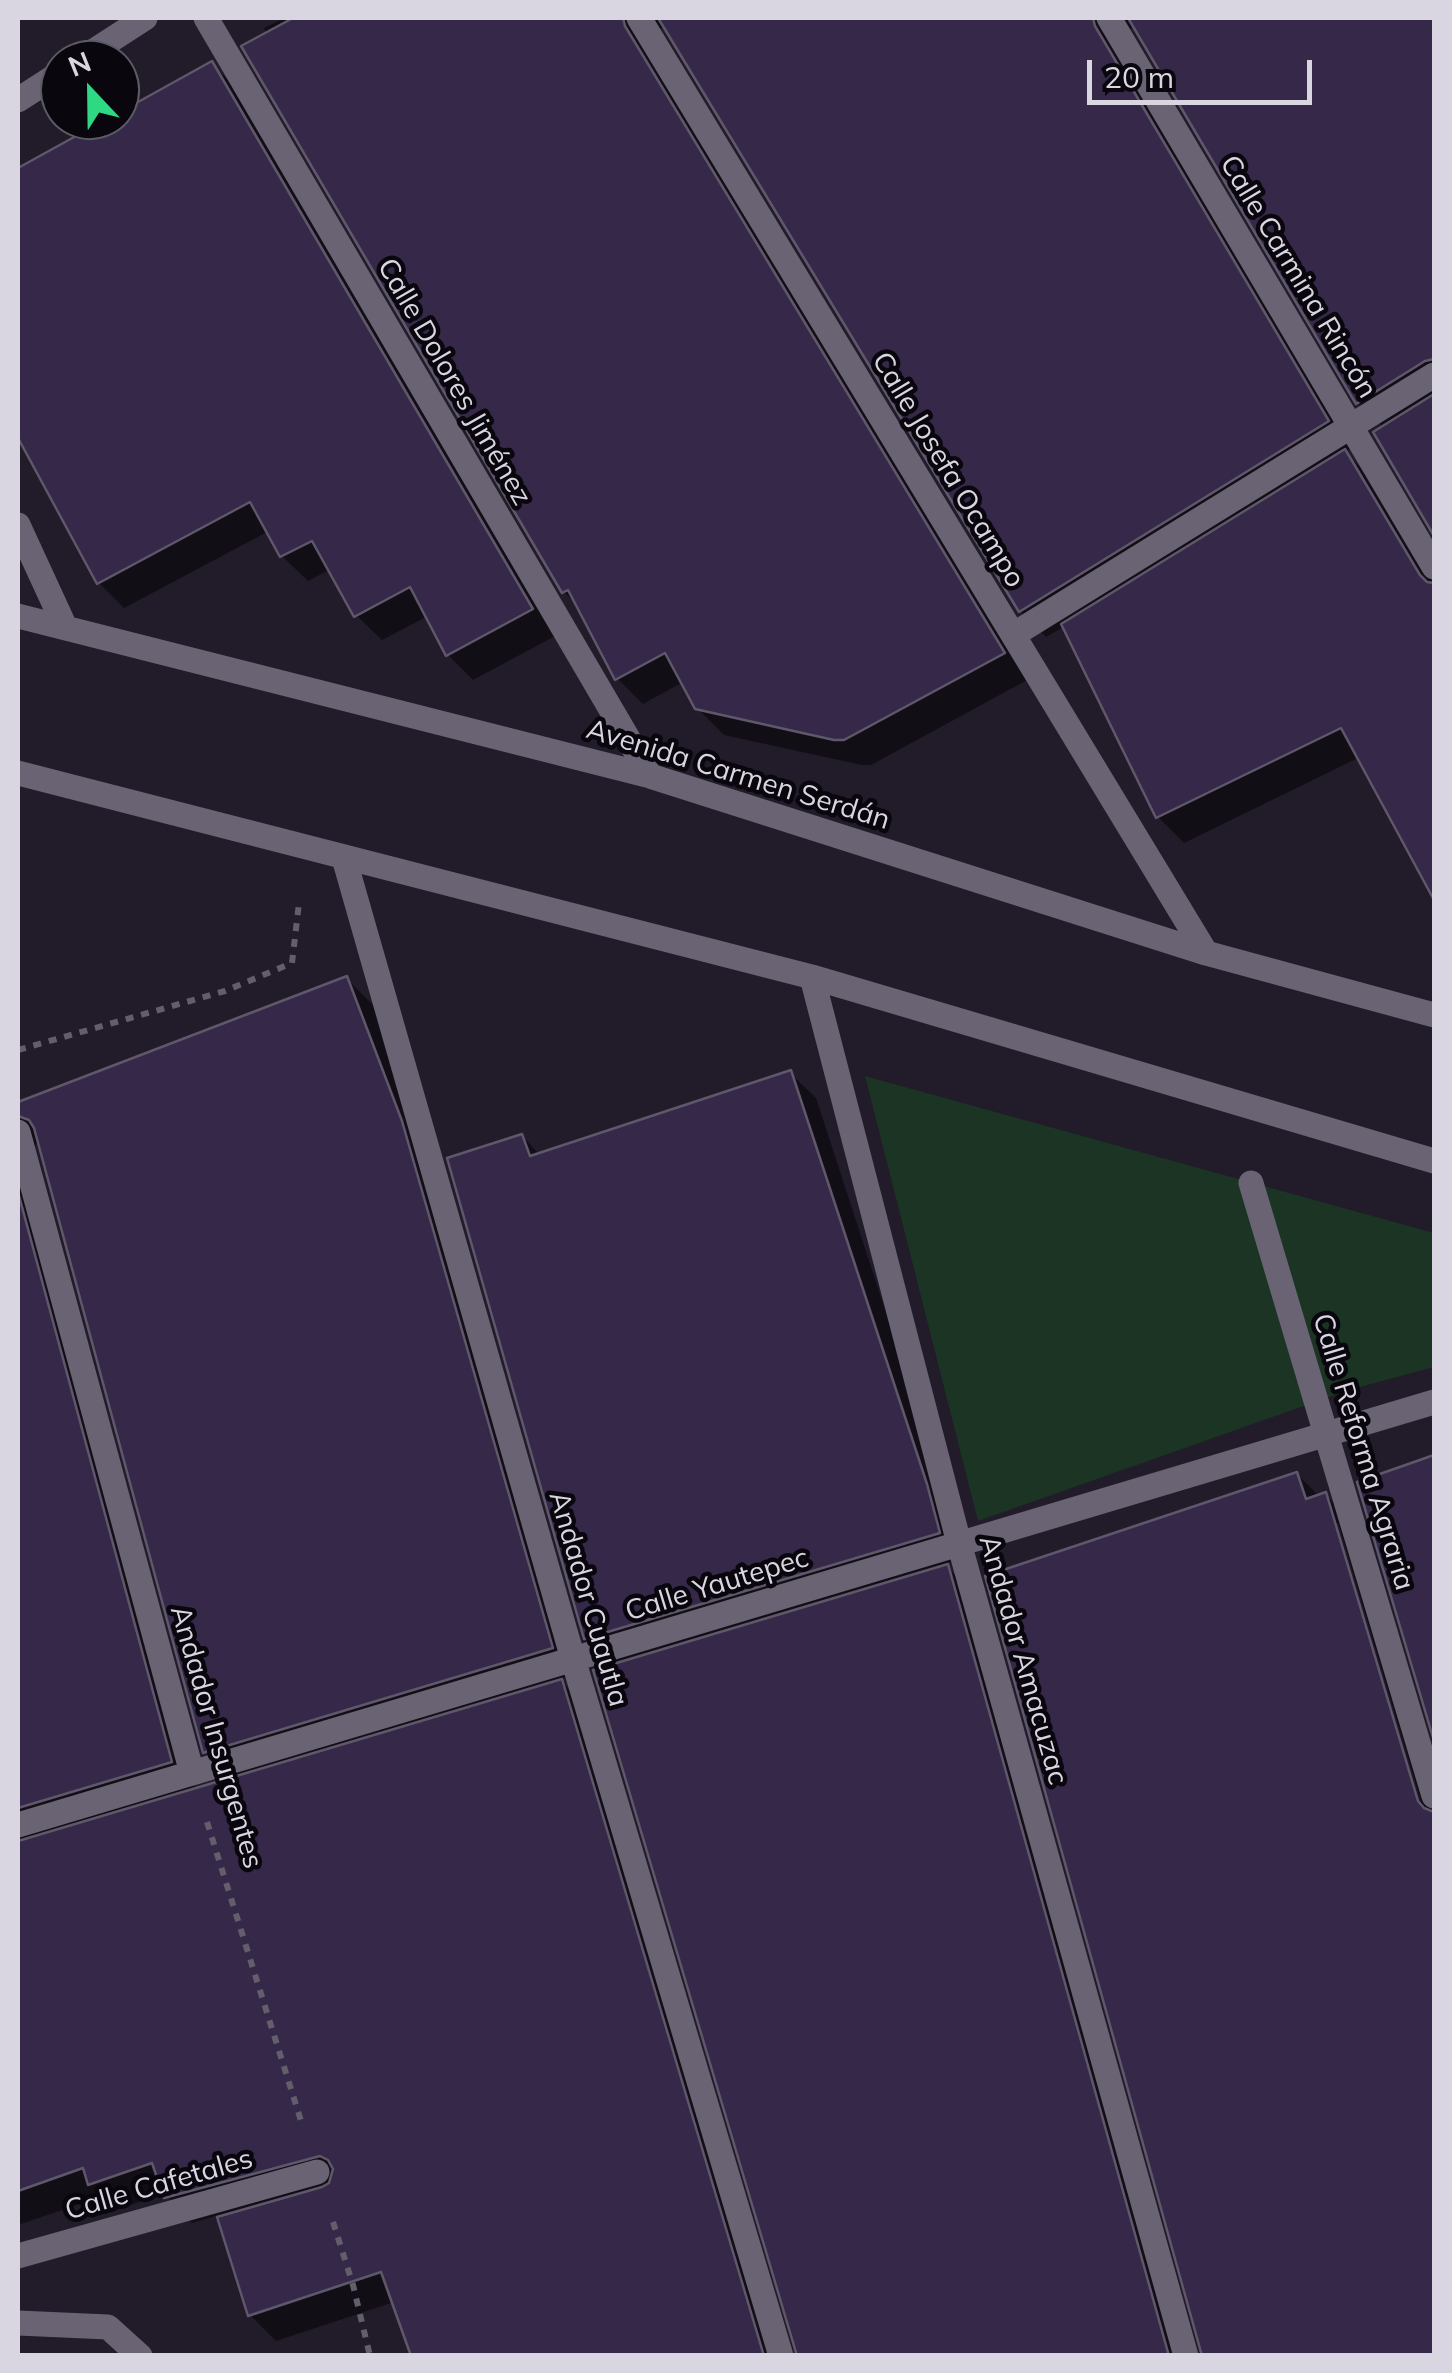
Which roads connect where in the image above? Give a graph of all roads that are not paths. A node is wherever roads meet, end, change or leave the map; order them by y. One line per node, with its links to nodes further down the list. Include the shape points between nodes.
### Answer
1 (145, 18): 5 (street)
2 (206, 18): 16 (street, Calle Dolores Jiménez)
3 (638, 18): 14 (street, Calle Josefa Ocampo)
4 (1109, 18): 9 (street, Calle Carmina Rincón)
5 (111, 40)
6 (40, 86): 7 (street)
7 (18, 100)
8 (1434, 376): 9 (street)
9 (1351, 427): 11 (street, Calle Carmina Rincón); 14 (street)
10 (18, 525): 13 (street)
11 (1434, 568)
12 (18, 616): 13 (street, Avenida Carmen Serdán)
13 (65, 627): 16 (street, Avenida Carmen Serdán)
14 (1013, 635): 18 (street, Calle Josefa Ocampo)
15 (18, 773): 17 (street)
16 (650, 776): 18 (street, Avenida Carmen Serdán)
17 (344, 858): 19 (street); 27 (street, Andador Cuautla)
18 (1206, 953): 20 (street, Avenida Carmen Serdán)
19 (812, 978): 22 (street); 26 (street, Andador Amacuzac)
20 (1434, 1014)
21 (18, 1132): 28 (street, Andador Insurgentes)
22 (1434, 1161)
23 (1251, 1183): 25 (street, Calle Reforma Agraria)
24 (1434, 1402): 25 (street, Calle Yautepec)
25 (1327, 1434): 26 (street, Calle Yautepec); 29 (street, Calle Reforma Agraria)
26 (959, 1544): 27 (street, Calle Yautepec); 36 (street, Andador Amacuzac)
27 (573, 1659): 28 (street, Calle Yautepec); 35 (street, Andador Cuautla)
28 (192, 1773): 30 (street, Calle Yautepec)
29 (1434, 1796)
30 (18, 1825)
31 (317, 2172): 32 (street, Calle Cafetales)
32 (18, 2256)
33 (18, 2323): 34 (street, via 108,2326)
34 (140, 2356)
35 (781, 2356)
36 (1186, 2356)

